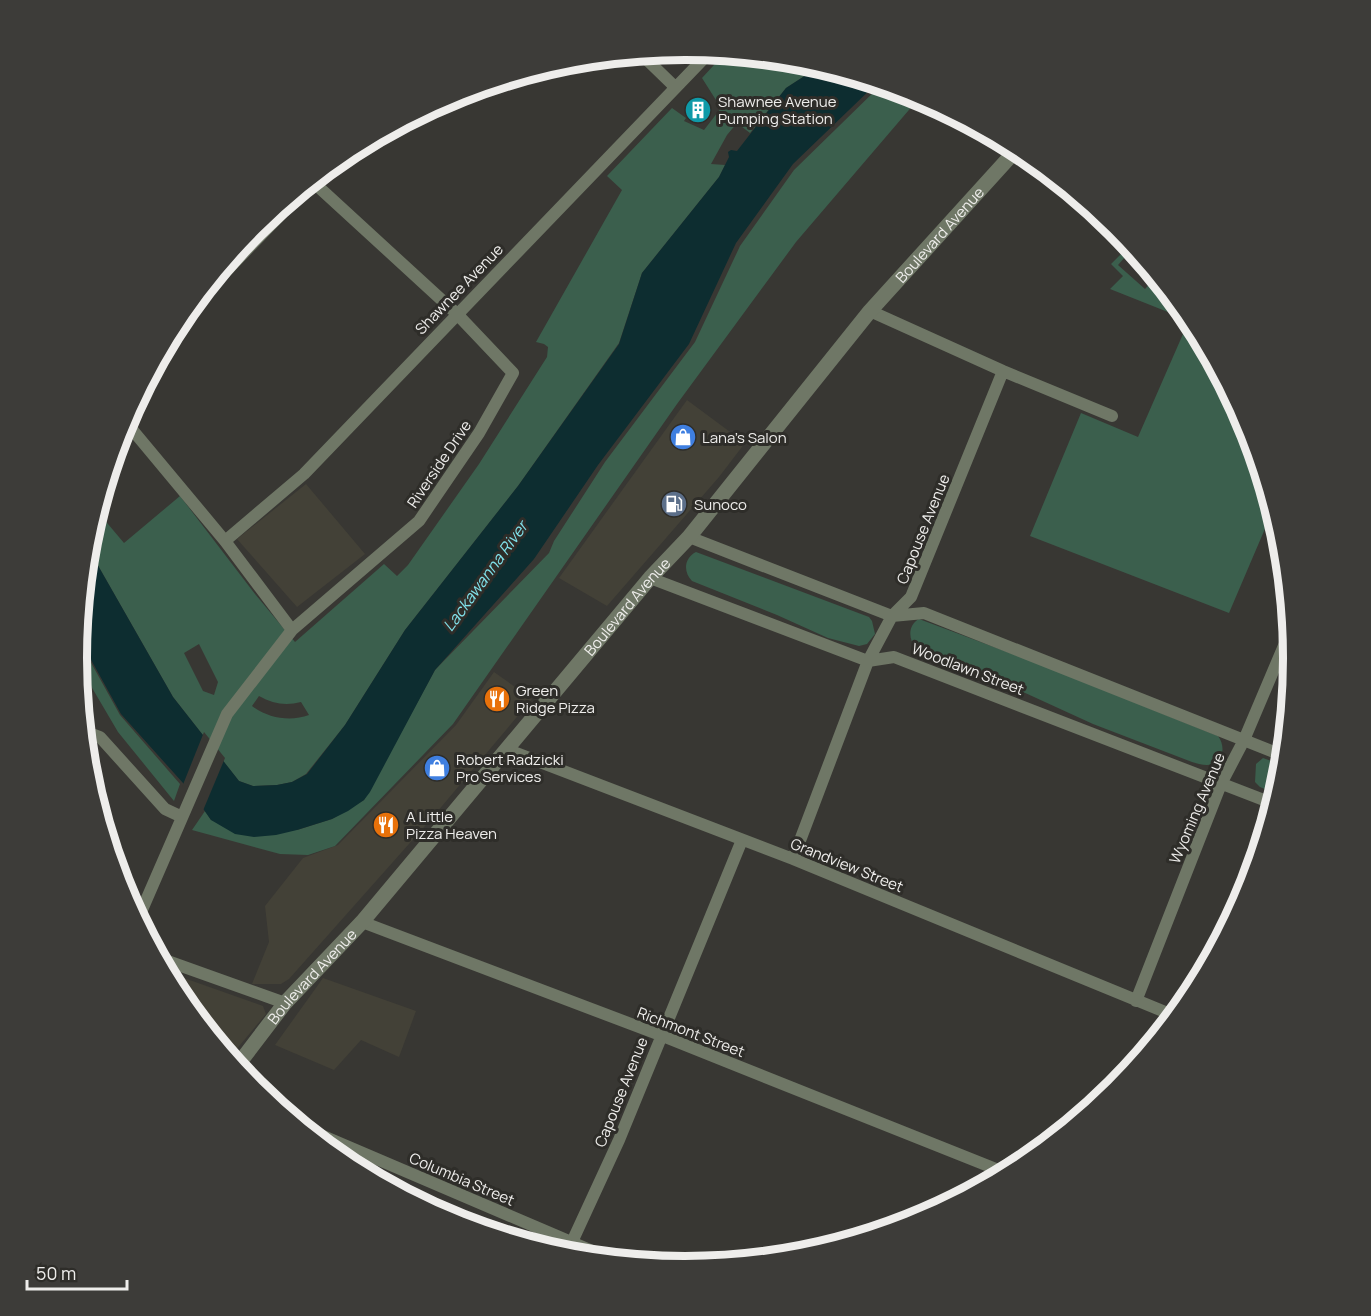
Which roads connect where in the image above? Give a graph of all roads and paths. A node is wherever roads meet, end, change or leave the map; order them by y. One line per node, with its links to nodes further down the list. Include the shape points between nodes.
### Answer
1 (702, 60): 3 (street, Shawnee Avenue)
2 (648, 61): 3 (street)
3 (675, 87): 7 (street, Shawnee Avenue)
4 (1010, 156): 6 (street, Boulevard Avenue)
5 (318, 186): 7 (street)
6 (870, 311): 8 (street); 11 (street, Boulevard Avenue)
7 (456, 314): 12 (street, Shawnee Avenue, via 304,474); 15 (street, Riverside Drive, via 513,373 466,454 419,522)
8 (1003, 371): 9 (street); 14 (street, Capouse Avenue, via 911,597)
9 (1112, 416)
10 (133, 429): 12 (street)
11 (689, 537): 13 (street, Boulevard Avenue); 14 (street)
12 (225, 541): 15 (street)
13 (650, 578): 17 (street, Woodlawn Street); 20 (street, Boulevard Avenue)
14 (892, 616): 17 (street, Capouse Avenue); 19 (street, via 924,612)
15 (292, 630): 24 (street, Riverside Drive, via 227,714)
16 (1283, 647): 19 (street, Wyoming Avenue)
17 (868, 661): 22 (street, Woodlawn Street, via 894,657); 26 (street, Capouse Avenue)
18 (93, 734): 24 (street, via 100,737 165,809)
19 (1244, 740): 21 (street); 22 (street, Wyoming Avenue)
20 (506, 748): 25 (street, Grandview Street); 28 (street, Boulevard Avenue)
21 (1275, 753)
22 (1221, 784): 23 (street, Woodlawn Street); 30 (street, Wyoming Avenue)
23 (1266, 801)
24 (182, 817): 27 (street, Riverside Drive)
25 (742, 840): 26 (street, Grandview Street); 33 (street, Capouse Avenue)
26 (793, 859): 30 (street, Grandview Street)
27 (143, 908)
28 (362, 922): 31 (street, Boulevard Avenue); 33 (street, Richmont Street)
29 (171, 962): 31 (street)
30 (1136, 1001): 32 (street, Grandview Street)
31 (285, 1003): 34 (street, Boulevard Avenue)
32 (1167, 1013)
33 (660, 1035): 36 (street, Richmont Street); 37 (street, Capouse Avenue, via 619,1140)
34 (242, 1059)
35 (332, 1140): 37 (street, Columbia Street)
36 (996, 1169)
37 (571, 1242): 38 (street, Capouse Avenue); 39 (street, Columbia Street)
38 (570, 1245)
39 (583, 1247)

